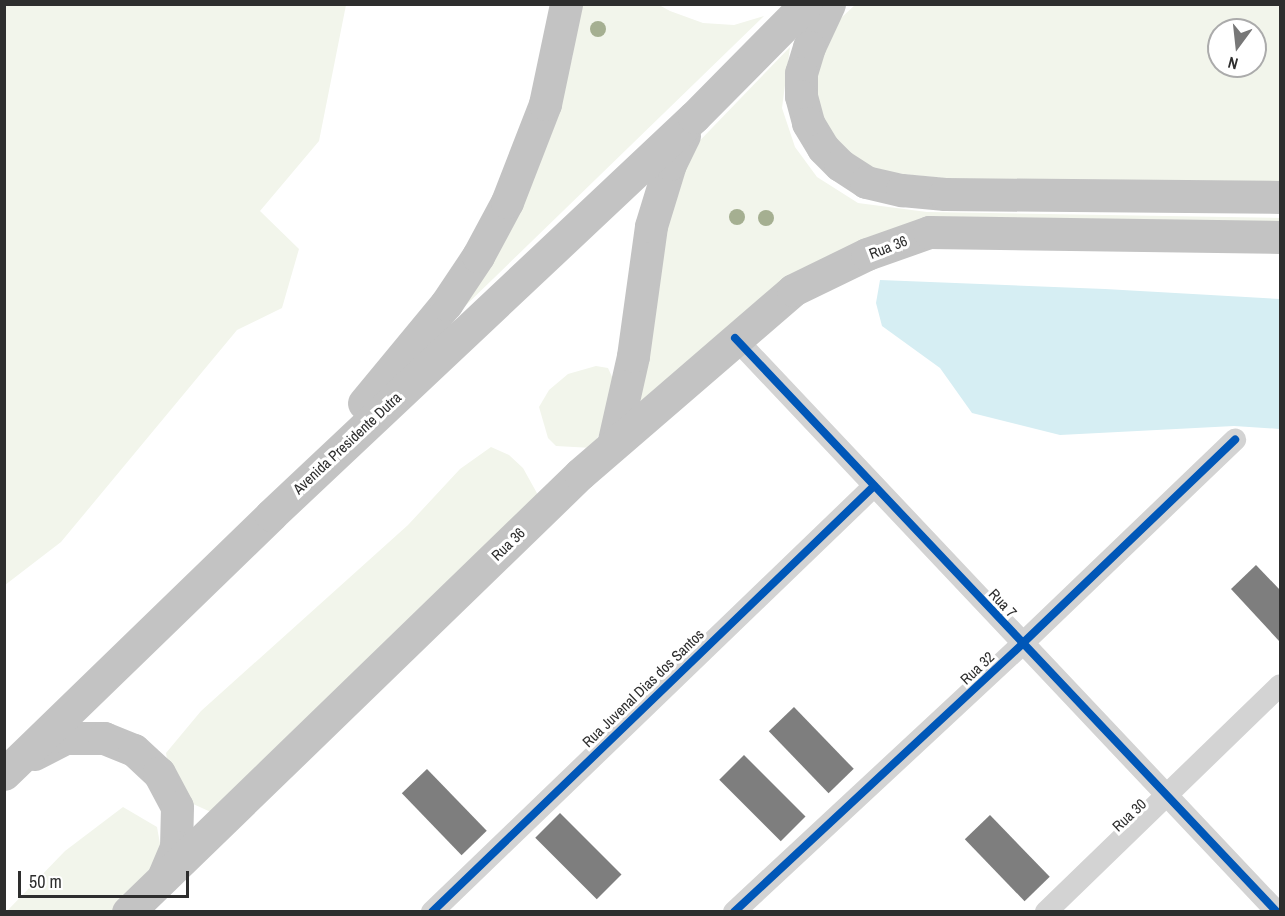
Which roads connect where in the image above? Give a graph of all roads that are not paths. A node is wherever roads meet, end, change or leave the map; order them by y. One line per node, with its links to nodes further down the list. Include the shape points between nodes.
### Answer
1 (566, 4): 11 (highway, via 545,104 507,202 478,256 446,304)
2 (806, 4): 4 (highway, Avenida Presidente Dutra)
3 (829, 4): 5 (highway, via 801,73 801,96 808,123 823,148 840,165 867,182 945,194)
4 (693, 117): 9 (highway, via 670,164 651,225 633,356); 11 (highway, Avenida Presidente Dutra)
5 (1281, 197)
6 (1281, 237): 7 (highway, Rua 36, via 928,232 867,254 794,290)
7 (735, 338): 9 (highway, Rua 36); 10 (street, Rua 7)
8 (1235, 440): 12 (street, Rua 32)
9 (613, 445): 16 (highway, Rua 36)
10 (874, 486): 12 (street, Rua 7); 18 (street, Rua Juvenal Dias dos Santos)
11 (272, 514): 14 (highway, Avenida Presidente Dutra)
12 (1023, 643): 15 (street, Rua 7); 19 (street, Rua 32)
13 (1281, 685): 15 (street, Rua 30)
14 (10, 769): 16 (highway, via 66,738 104,738 134,750 159,773 177,807 176,847)
15 (1168, 797): 20 (street, Rua 30); 21 (street, Rua 7)
16 (162, 879): 17 (highway, Rua 36)
17 (128, 912)
18 (432, 912)
19 (734, 912)
20 (1046, 912)
21 (1277, 912)

